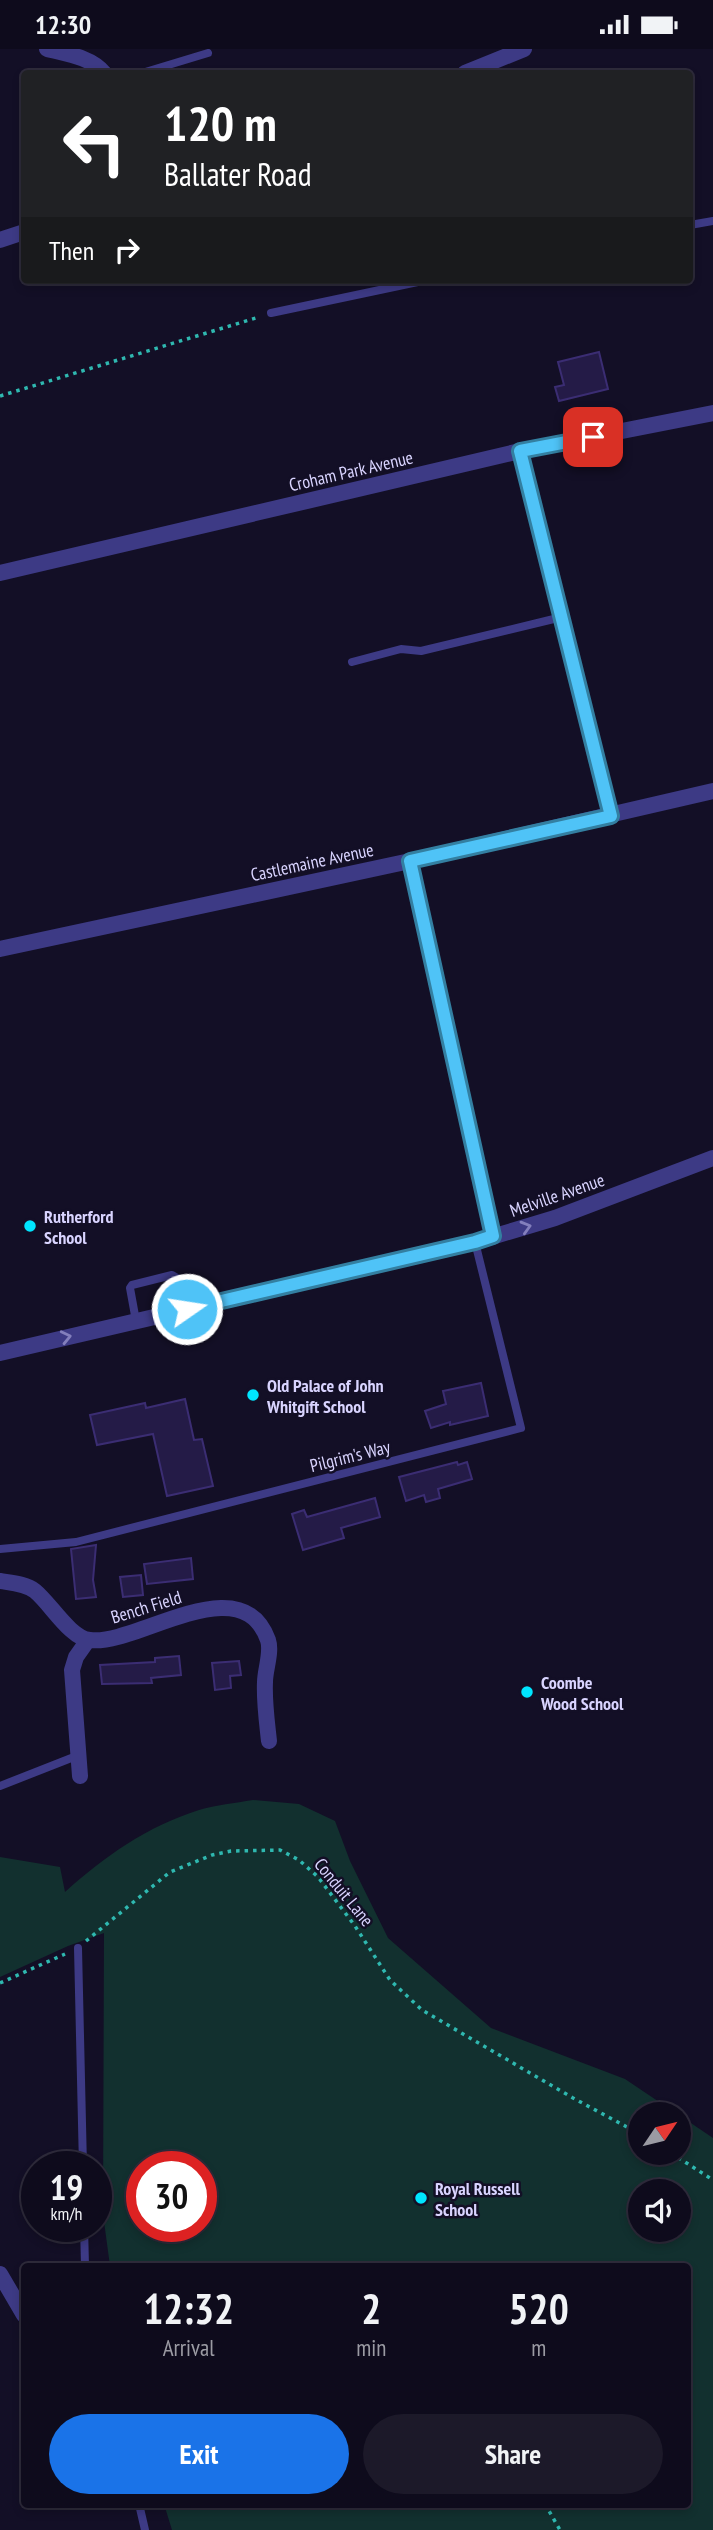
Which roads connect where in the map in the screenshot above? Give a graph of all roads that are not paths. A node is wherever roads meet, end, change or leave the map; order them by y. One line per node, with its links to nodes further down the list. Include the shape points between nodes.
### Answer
1 (47, 49): 4 (street, via 82,58)
2 (524, 49): 6 (street)
3 (208, 53): 5 (lane)
4 (101, 70)
5 (152, 70)
6 (472, 70)
7 (713, 221): 8 (lane)
8 (693, 224)
9 (21, 233): 10 (street)
10 (0, 240)
11 (408, 284): 12 (lane)
12 (271, 313)
13 (713, 413): 14 (street, Croham Park Avenue)
14 (520, 451): 15 (street, Croham Park Avenue); 16 (street)
15 (0, 573)
16 (562, 617): 17 (lane, via 421,651 401,649); 19 (street)
17 (352, 662)
18 (713, 791): 19 (street, Castlemaine Avenue)
19 (611, 816): 20 (street, Castlemaine Avenue)
20 (410, 861): 21 (street, Castlemaine Avenue); 23 (street)
21 (0, 949)
22 (713, 1158): 23 (street, Melville Avenue, one-way to 22, via 555,1218)
23 (493, 1236): 24 (street, Melville Avenue)
24 (475, 1242): 25 (street, Melville Avenue); 28 (lane, Pilgrim's Way, via 521,1429 76,1542)
25 (187, 1309): 26 (street, Melville Avenue); 26 (lane, via 179,1279 172,1275 132,1285)
26 (136, 1321): 27 (street, Melville Avenue, one-way to 26)
27 (0, 1353)
28 (0, 1549)
29 (0, 1581): 30 (street, via 34,1590 74,1632)
30 (88, 1640): 31 (street, Bench Field, via 104,1640 190,1612 233,1607 251,1617 269,1643 265,1682); 32 (street, via 72,1670)
31 (269, 1741)
32 (79, 1755): 33 (street); 34 (lane)
33 (80, 1776)
34 (0, 1786)
35 (78, 1948): 36 (lane)
36 (83, 2151)
37 (84, 2242): 38 (lane)
38 (85, 2263)
39 (0, 2274): 40 (street)
40 (21, 2310)
41 (140, 2508): 42 (lane)
42 (145, 2530)

